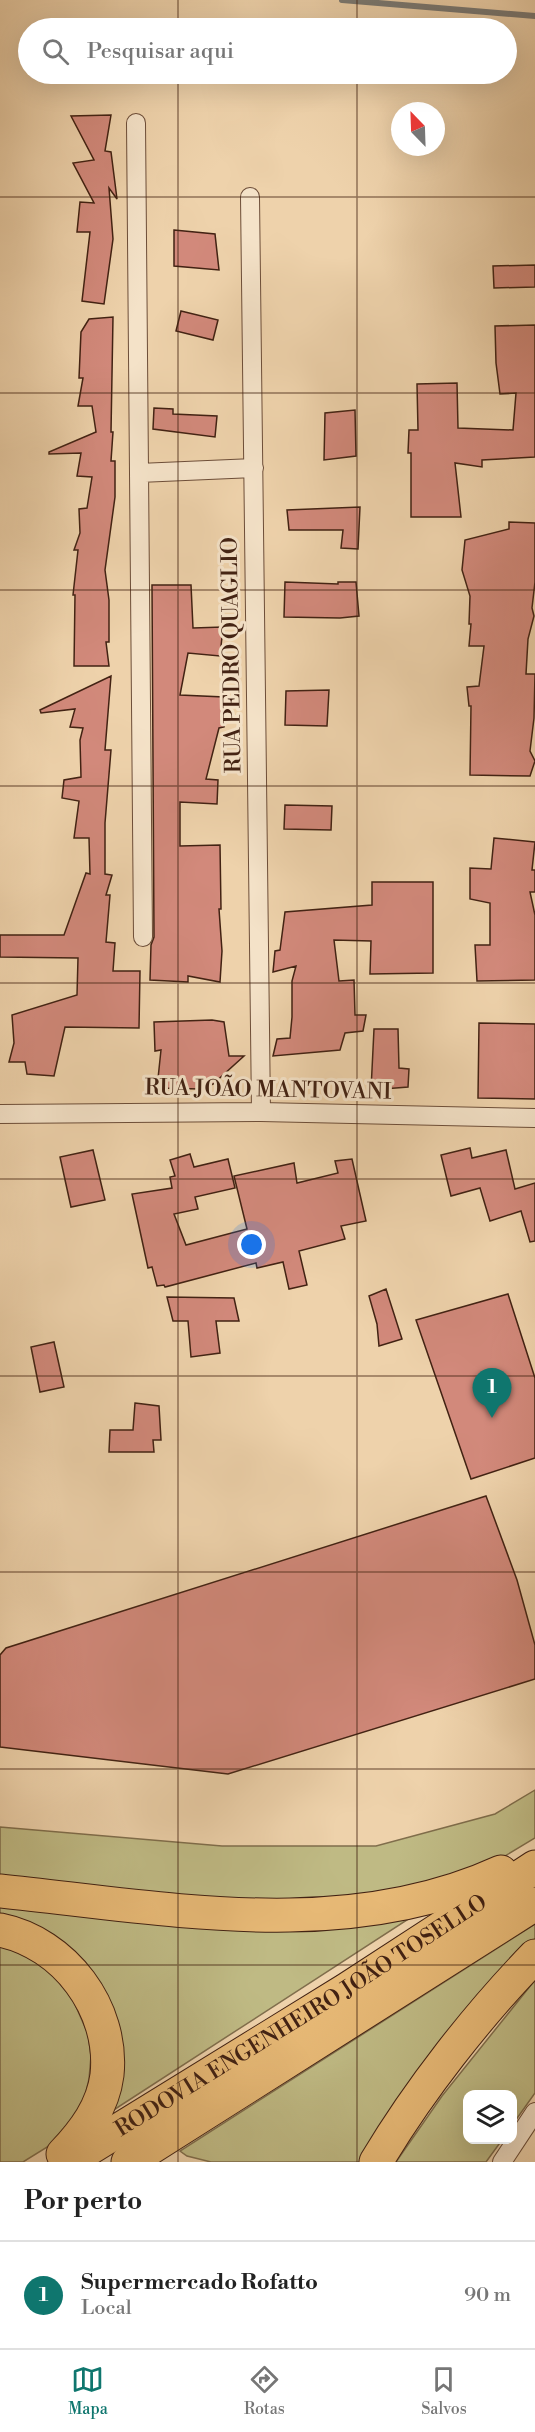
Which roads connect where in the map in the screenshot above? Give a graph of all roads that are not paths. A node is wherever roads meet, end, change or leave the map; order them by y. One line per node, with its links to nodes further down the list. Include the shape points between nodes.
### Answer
1 (136, 123): 4 (street)
2 (250, 197): 3 (street, RUA PEDRO QUAGLIO)
3 (254, 468): 4 (street); 6 (street, RUA PEDRO QUAGLIO)
4 (139, 473): 5 (street)
5 (143, 937)
6 (261, 1112): 7 (street, RUA JOÃO MANTOVANI); 8 (street, RUA JOÃO MANTOVANI)
7 (0, 1114)
8 (535, 1118)
9 (535, 1856): 11 (highway, via 449,1893 397,1904 301,1915 205,1912)
10 (535, 1867): 17 (highway, RODOVIA ENGENHEIRO JOÃO TOSELLO, via 346,1990)
11 (0, 1891)
12 (535, 1904): 18 (highway, RODOVIA ENGENHEIRO JOÃO TOSELLO)
13 (0, 1930): 16 (highway, via 42,1946 64,1962 84,1986 98,2015 106,2046 107,2076 98,2108 83,2134)
14 (535, 1956): 19 (highway, via 459,2044 396,2128)
15 (535, 2112): 20 (street)
16 (54, 2162)
17 (67, 2162)
18 (128, 2162)
19 (376, 2162)
20 (502, 2162)

